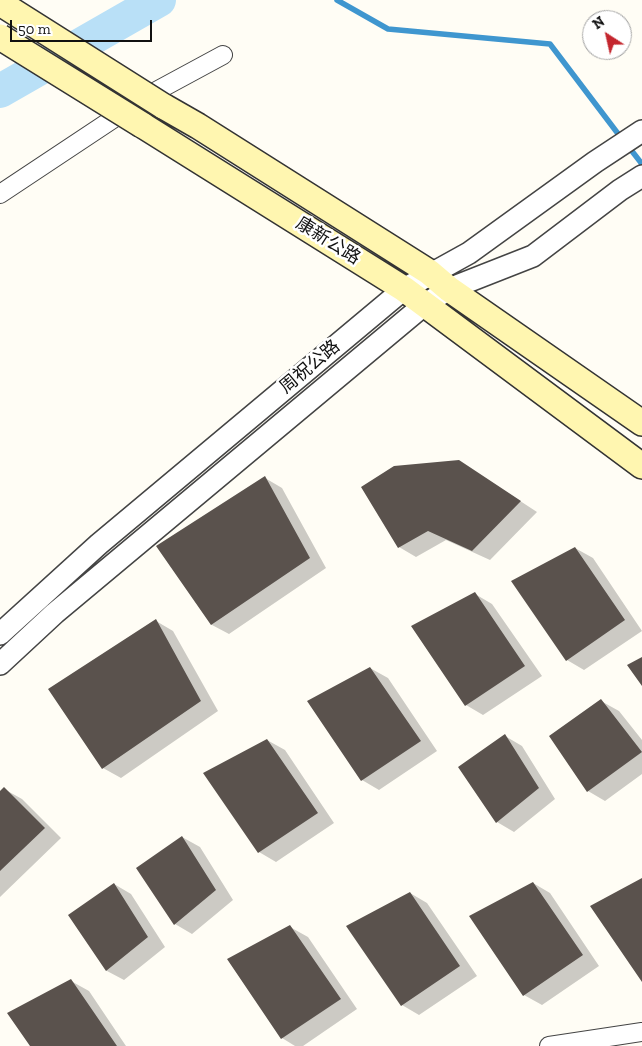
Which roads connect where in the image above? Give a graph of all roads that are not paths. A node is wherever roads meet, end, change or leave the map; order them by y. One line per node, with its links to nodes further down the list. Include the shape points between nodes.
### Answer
1 (0, 3): 7 (main road, 康新公路, bridge)
2 (0, 37): 8 (main road, 康新公路, bridge)
3 (223, 55): 6 (street, via 149,95)
4 (642, 131): 7 (street, 周祝公路, via 469,252)
5 (642, 176): 7 (street, 周祝公路, via 533,256)
6 (0, 194)
7 (440, 282): 8 (street, 周祝公路); 9 (street, 周祝公路); 10 (main road, 康新公路)
8 (404, 289): 9 (main road, 康新公路); 12 (street, 周祝公路, via 99,544)
9 (424, 305): 11 (main road, 康新公路); 13 (street, 周祝公路, via 55,613)
10 (642, 423)
11 (642, 466)
12 (0, 634)
13 (0, 664)
14 (642, 1032): 15 (street)
15 (550, 1046)

